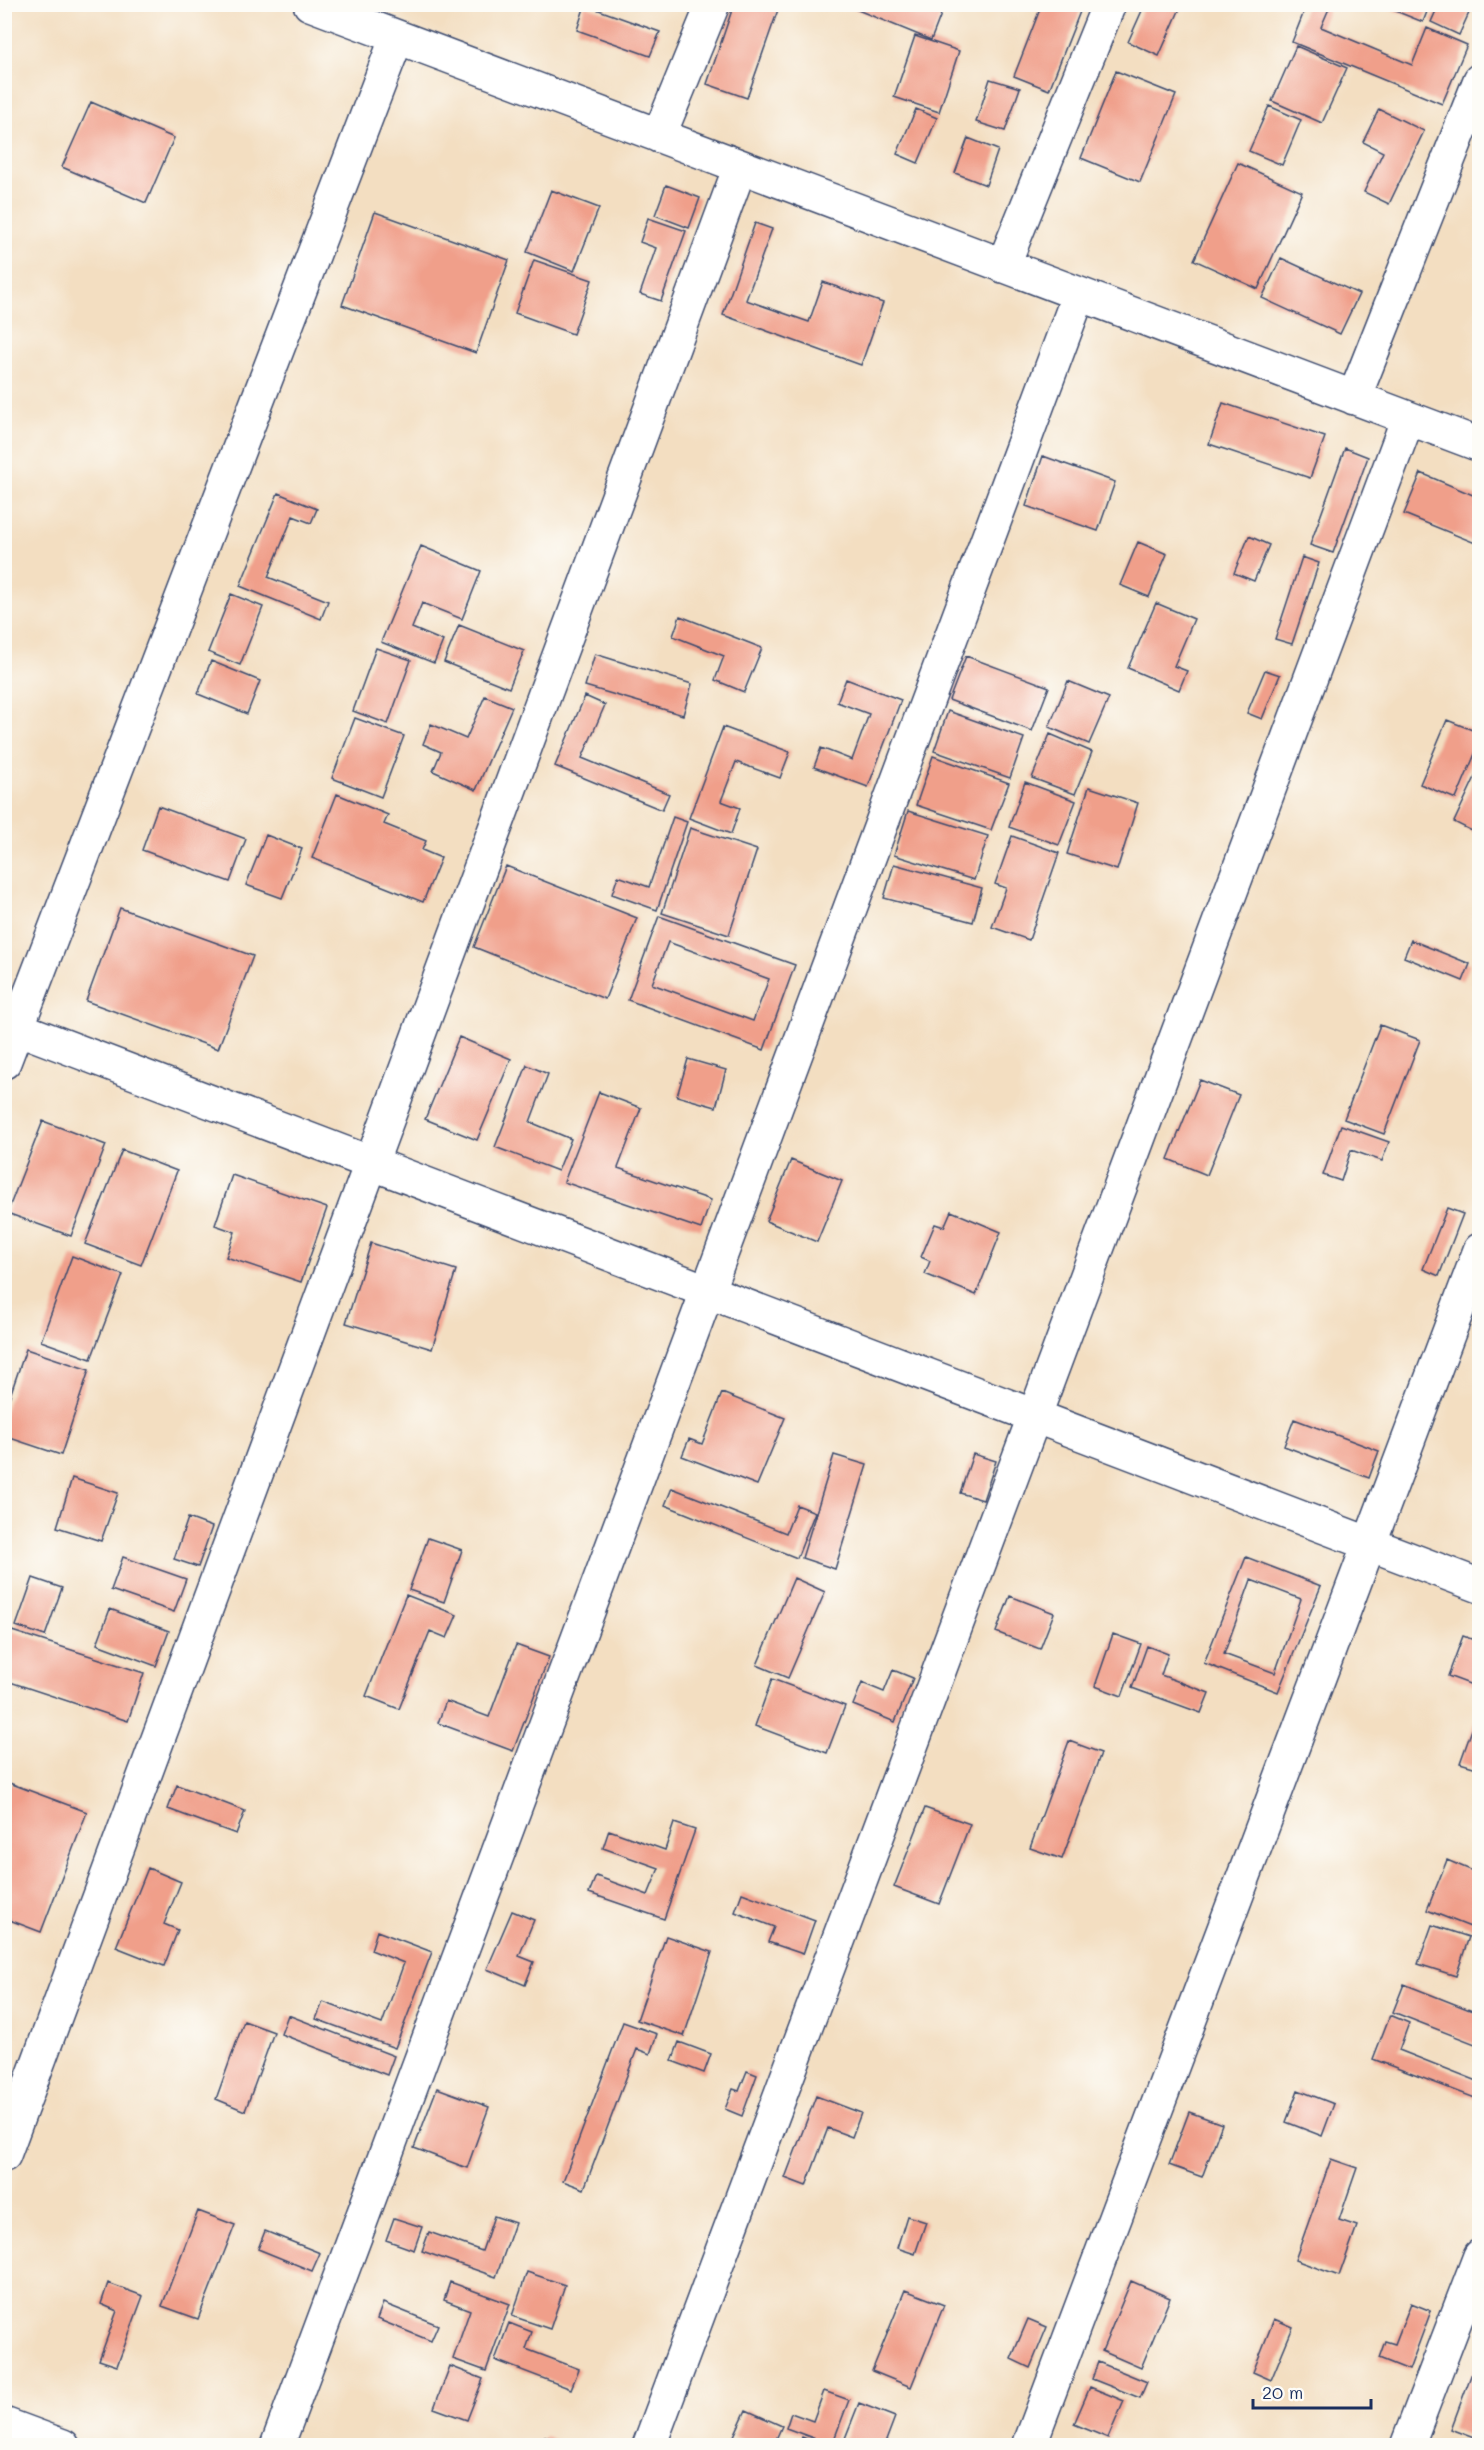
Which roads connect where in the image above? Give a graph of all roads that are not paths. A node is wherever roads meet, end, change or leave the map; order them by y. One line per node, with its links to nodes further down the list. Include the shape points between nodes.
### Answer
1 (310, 4): 4 (street)
2 (712, 4): 6 (street)
3 (1108, 4): 8 (street)
4 (397, 37): 6 (street); 13 (street)
5 (1479, 80): 10 (street)
6 (659, 136): 7 (street)
7 (740, 166): 8 (street); 15 (street)
8 (1003, 266): 9 (street)
9 (1079, 294): 10 (street); 17 (street)
10 (1354, 398): 11 (street)
11 (1408, 418): 12 (street); 18 (street)
12 (1479, 445)
13 (11, 1025): 14 (street); 15 (street)
14 (4, 1062)
15 (371, 1162): 17 (street); 21 (street)
16 (1479, 1250): 19 (street)
17 (708, 1291): 18 (street); 25 (street)
18 (1034, 1416): 19 (street); 26 (street)
19 (1369, 1544): 20 (street); 27 (street)
20 (1479, 1586)
21 (4, 2155)
22 (1479, 2256): 28 (street)
23 (4, 2424): 24 (street)
24 (63, 2445)
25 (277, 2445)
26 (649, 2445)
27 (1029, 2445)
28 (1407, 2445)

